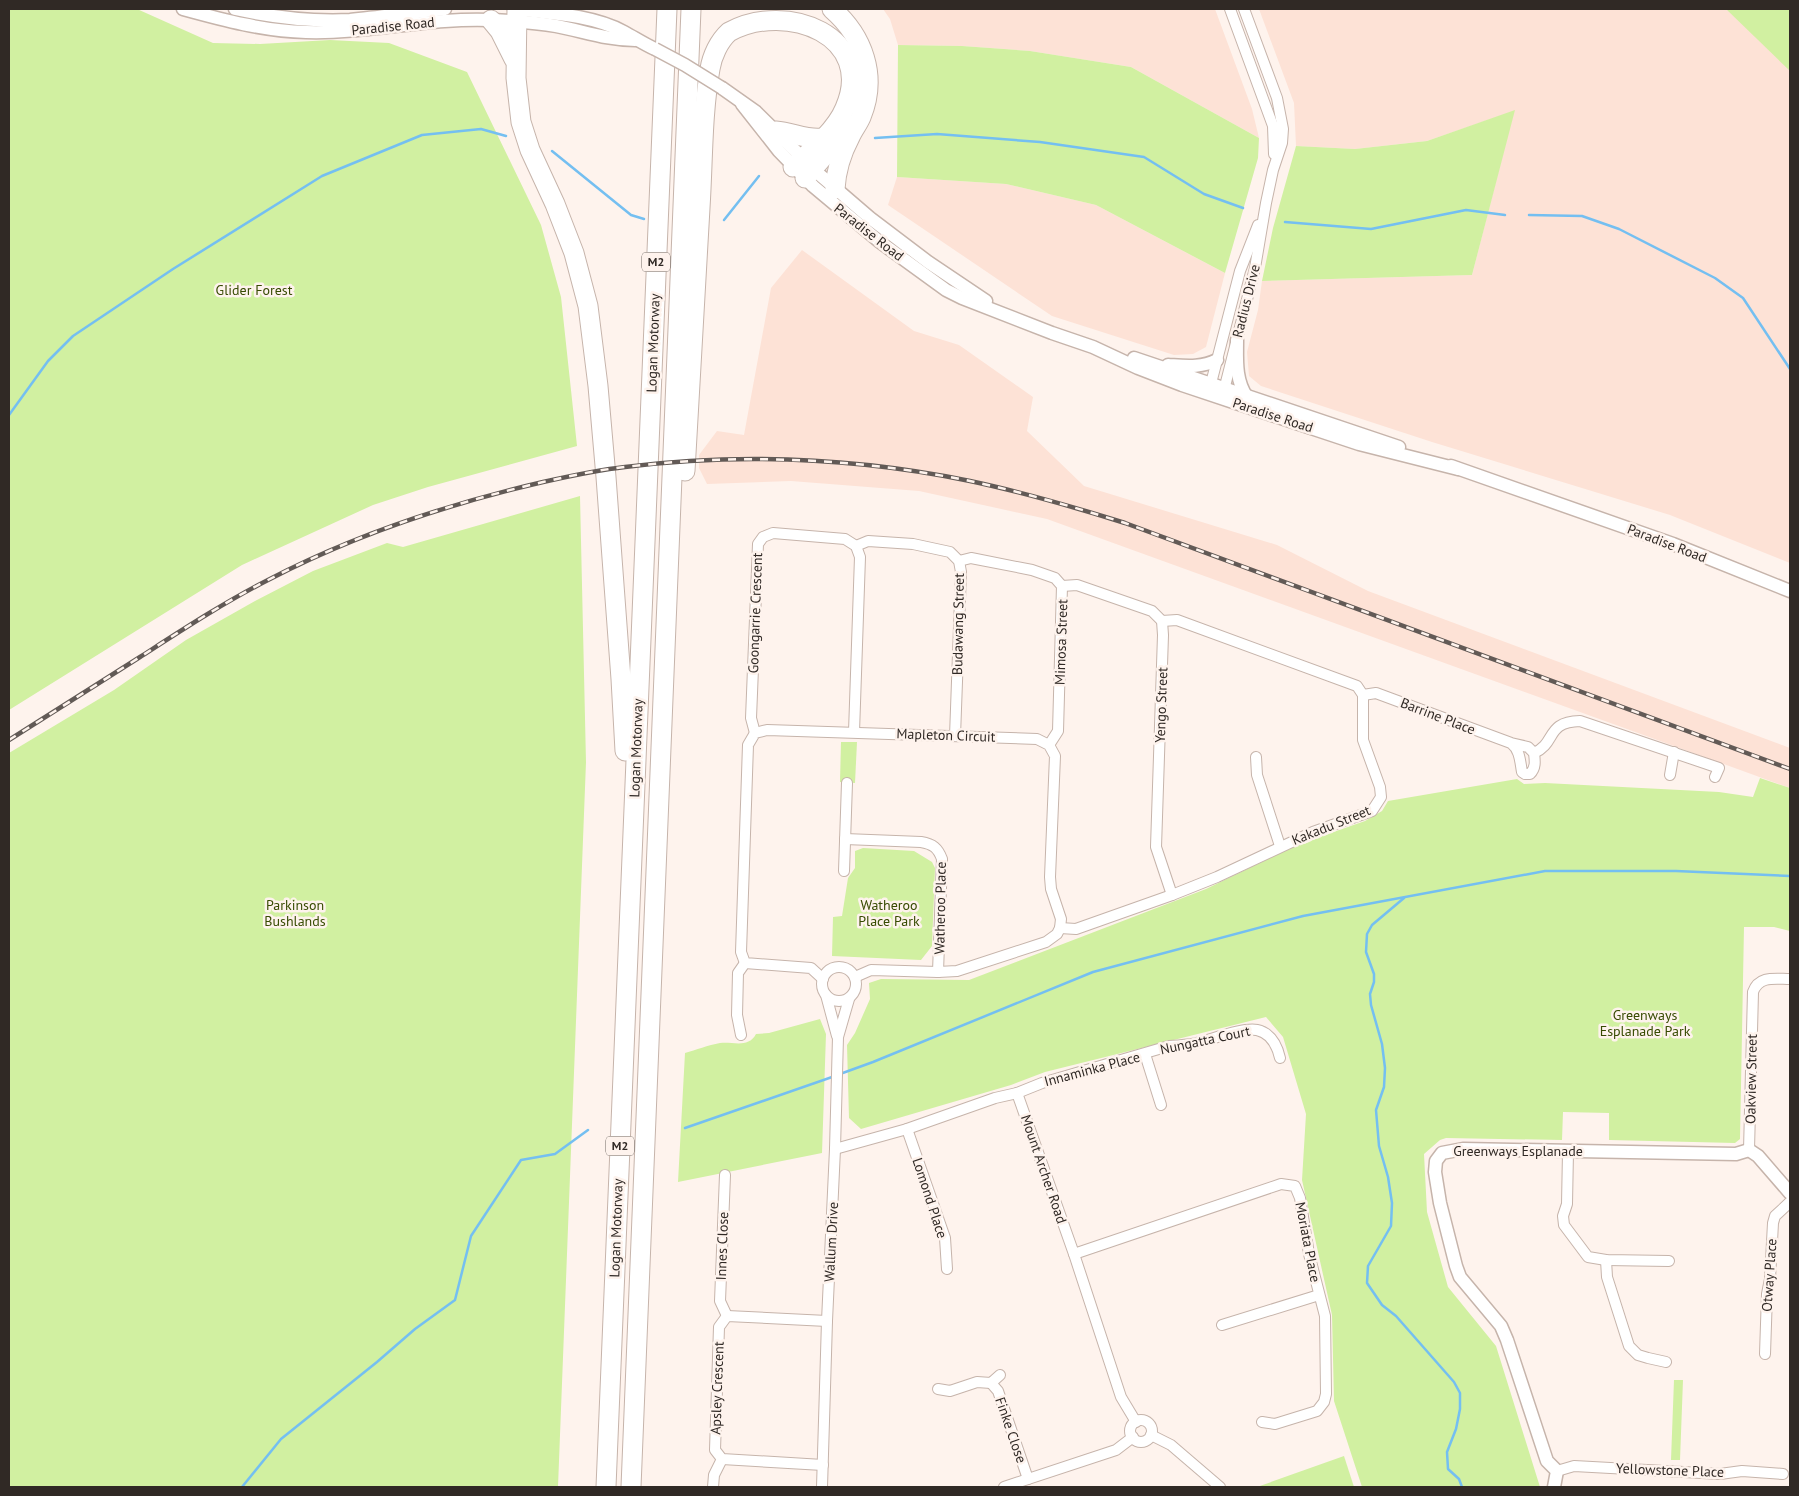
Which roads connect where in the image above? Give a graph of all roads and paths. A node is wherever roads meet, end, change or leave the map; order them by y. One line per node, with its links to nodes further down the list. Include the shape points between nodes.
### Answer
1 (183, 9): 11 (street, Paradise Road)
2 (235, 9): 9 (street, Paradise Road)
3 (445, 9): 9 (street, Paradise Road, via 348,20 304,19)
4 (667, 9): 49 (highway, Logan Motorway / M2)
5 (691, 9): 46 (highway, Logan Motorway / M2)
6 (832, 9): 16 (highway, via 855,35 867,65 865,106)
7 (1232, 9): 19 (street, Radius Drive, via 1273,126)
8 (1244, 9): 19 (street, Radius Drive, via 1281,112 1282,143)
9 (251, 11)
10 (516, 12): 12 (street, Paradise Road); 13 (highway); 14 (street, Paradise Road, bridge, via 604,38 634,40 685,65)
11 (210, 13): 12 (street, Paradise Road, via 265,28 306,32)
12 (491, 20): 13 (highway)
13 (516, 63): 49 (highway, via 518,103 525,136 574,253 588,306 605,470 626,784)
14 (742, 104): 15 (street, Paradise Road); 18 (street, Paradise Road)
15 (776, 131): 17 (highway); 18 (street, Paradise Road)
16 (850, 136): 18 (highway, via 844,134); 20 (highway, via 841,158)
17 (822, 138): 18 (highway); 46 (highway, via 845,108 851,82 846,55 834,34 817,20 787,11 755,16 728,33 713,58 707,95 674,678 668,749)
18 (803, 168): 20 (street, Paradise Road); 22 (street, Paradise Road, via 880,242 946,290)
19 (1273, 170): 21 (street, Radius Drive)
20 (835, 189): 22 (street, Paradise Road, via 928,262)
21 (1266, 203): 23 (street, Radius Drive, via 1255,268); 25 (street, Radius Drive, via 1240,271)
22 (1025, 323): 24 (street, Paradise Road)
23 (1237, 340): 28 (street, Radius Drive); 29 (street, via 1237,365 1241,386)
24 (1093, 347): 26 (street, Paradise Road); 27 (street, Paradise Road, via 1164,379)
25 (1217, 360): 26 (street, via 1198,366); 27 (street, Radius Drive)
26 (1153, 364): 27 (street, Paradise Road)
27 (1210, 389): 28 (street, Paradise Road)
28 (1223, 394): 29 (street, Paradise Road); 30 (street, Paradise Road, via 1359,444)
29 (1247, 396): 30 (street, Paradise Road, via 1431,457)
30 (1458, 469): 34 (street, Paradise Road, via 1673,544)
31 (856, 546): 32 (street, Budawang Street, via 868,541 913,544 950,552); 37 (street, via 860,557); 38 (street, Goongarrie Crescent, via 845,539 774,534 763,537 758,544 751,718)
32 (959, 561): 33 (street, Mimosa Street, via 971,558 1032,570 1055,578); 39 (street, Budawang Street)
33 (1062, 586): 35 (street, via 1077,585 1152,611); 41 (street, Mimosa Street, via 1058,731)
34 (1790, 591)
35 (1162, 621): 36 (street, via 1177,620 1356,686); 53 (street, Yengo Street, via 1156,847)
36 (1363, 695): 40 (street, Barrine Place, via 1376,693); 51 (street, Kakadu Street, via 1364,740 1380,786 1378,803 1372,811)
37 (854, 732): 38 (street, Mapleton Circuit, via 767,730); 39 (street, Mapleton Circuit)
38 (755, 733): 55 (street, via 748,745 741,952)
39 (955, 736): 41 (street, Mapleton Circuit, via 1037,739)
40 (1511, 743): 43 (street, Barrine Place); 43 (street, via 1516,747 1525,774 1534,770)
41 (1049, 745): 54 (street, via 1055,756 1050,877)
42 (1674, 752): 43 (street, via 1580,721 1560,725 1542,749); 45 (street); 47 (street, via 1719,768)
43 (1534, 753)
44 (1256, 757): 51 (street, via 1257,775)
45 (1670, 775)
46 (660, 776): 98 (highway, Logan Motorway / M2)
47 (1715, 777)
48 (847, 783): 50 (street)
49 (634, 806): 97 (highway, Logan Motorway / M2)
50 (845, 839): 52 (street); 56 (street, Watheroo Place, via 921,842 932,844 938,850 942,859)
51 (1280, 846): 53 (street, Kakadu Street, via 1217,877)
52 (844, 871)
53 (1172, 894): 54 (street, Kakadu Street, via 1076,929)
54 (1060, 928): 56 (street, via 1046,942 958,971)
55 (745, 963): 58 (street, via 811,968); 62 (street, via 738,973 737,1015)
56 (938, 972): 57 (street, via 871,970)
57 (855, 977): 58 (street, via 839,967 829,970); 61 (street, via 856,987)
58 (823, 979): 60 (street, via 822,988)
59 (1790, 979): 70 (street, Oakview Street, via 1759,981 1753,992)
60 (826, 996): 61 (street, via 839,1002); 63 (street)
61 (848, 999): 63 (street, Wallum Drive)
62 (741, 1035)
63 (838, 1037): 69 (street, Wallum Drive)
64 (1146, 1054): 65 (street, Nungatta Court, via 1169,1046 1258,1030 1272,1038); 66 (street, Innaminka Place); 67 (street, Innaminka Place)
65 (1280, 1058)
66 (1017, 1093): 68 (street); 75 (street, Mount Archer Road)
67 (1161, 1105)
68 (907, 1129): 69 (street); 78 (street, Lomond Place, via 945,1238)
69 (836, 1149): 81 (street, Wallum Drive)
70 (1750, 1150): 71 (street, Greenways Esplanade, via 1736,1154); 73 (street)
71 (1568, 1152): 76 (street, via 1564,1225 1588,1257); 94 (street, Greenways Esplanade, via 1449,1150 1436,1161 1435,1172 1460,1277 1501,1326 1547,1461)
72 (725, 1175): 80 (street, Innes Close, via 720,1301)
73 (1790, 1193)
74 (1790, 1202): 83 (street, Otway Place, via 1775,1216 1773,1223)
75 (1074, 1254): 79 (street, Moriata Place, via 1281,1184 1295,1186); 88 (street, Mount Archer Road, via 1121,1397)
76 (1606, 1260): 77 (street); 84 (street, via 1607,1277 1629,1346 1638,1355)
77 (1669, 1261)
78 (947, 1268)
79 (1319, 1295): 82 (street); 89 (street, Moriata Place, via 1325,1316 1324,1402 1317,1411 1309,1414 1275,1424)
80 (727, 1316): 81 (street); 92 (street, Apsley Crescent, via 719,1327 718,1337 715,1450)
81 (827, 1321): 93 (street, Wallum Drive)
82 (1222, 1326)
83 (1765, 1354)
84 (1666, 1362)
85 (1000, 1375): 86 (street, Finke Close)
86 (991, 1383): 87 (street, Finke Close, via 977,1382 950,1391); 96 (street, Finke Close, via 998,1391)
87 (938, 1389)
88 (1136, 1422): 90 (street, via 1147,1422 1152,1427); 91 (street, via 1131,1429)
89 (1262, 1422)
90 (1151, 1435): 91 (street, via 1144,1441); 102 (street, via 1171,1445)
91 (1133, 1437): 96 (street, via 1116,1450)
92 (722, 1459): 93 (street); 99 (street, via 714,1475)
93 (823, 1465): 100 (street, Wallum Drive)
94 (1557, 1471): 95 (street, Yellowstone Place, via 1574,1466); 103 (street)
95 (1783, 1474)
96 (1028, 1479): 101 (street)
97 (606, 1487)
98 (631, 1487)
99 (713, 1487)
100 (822, 1487)
101 (1004, 1487)
102 (1220, 1487)
103 (1554, 1487)

